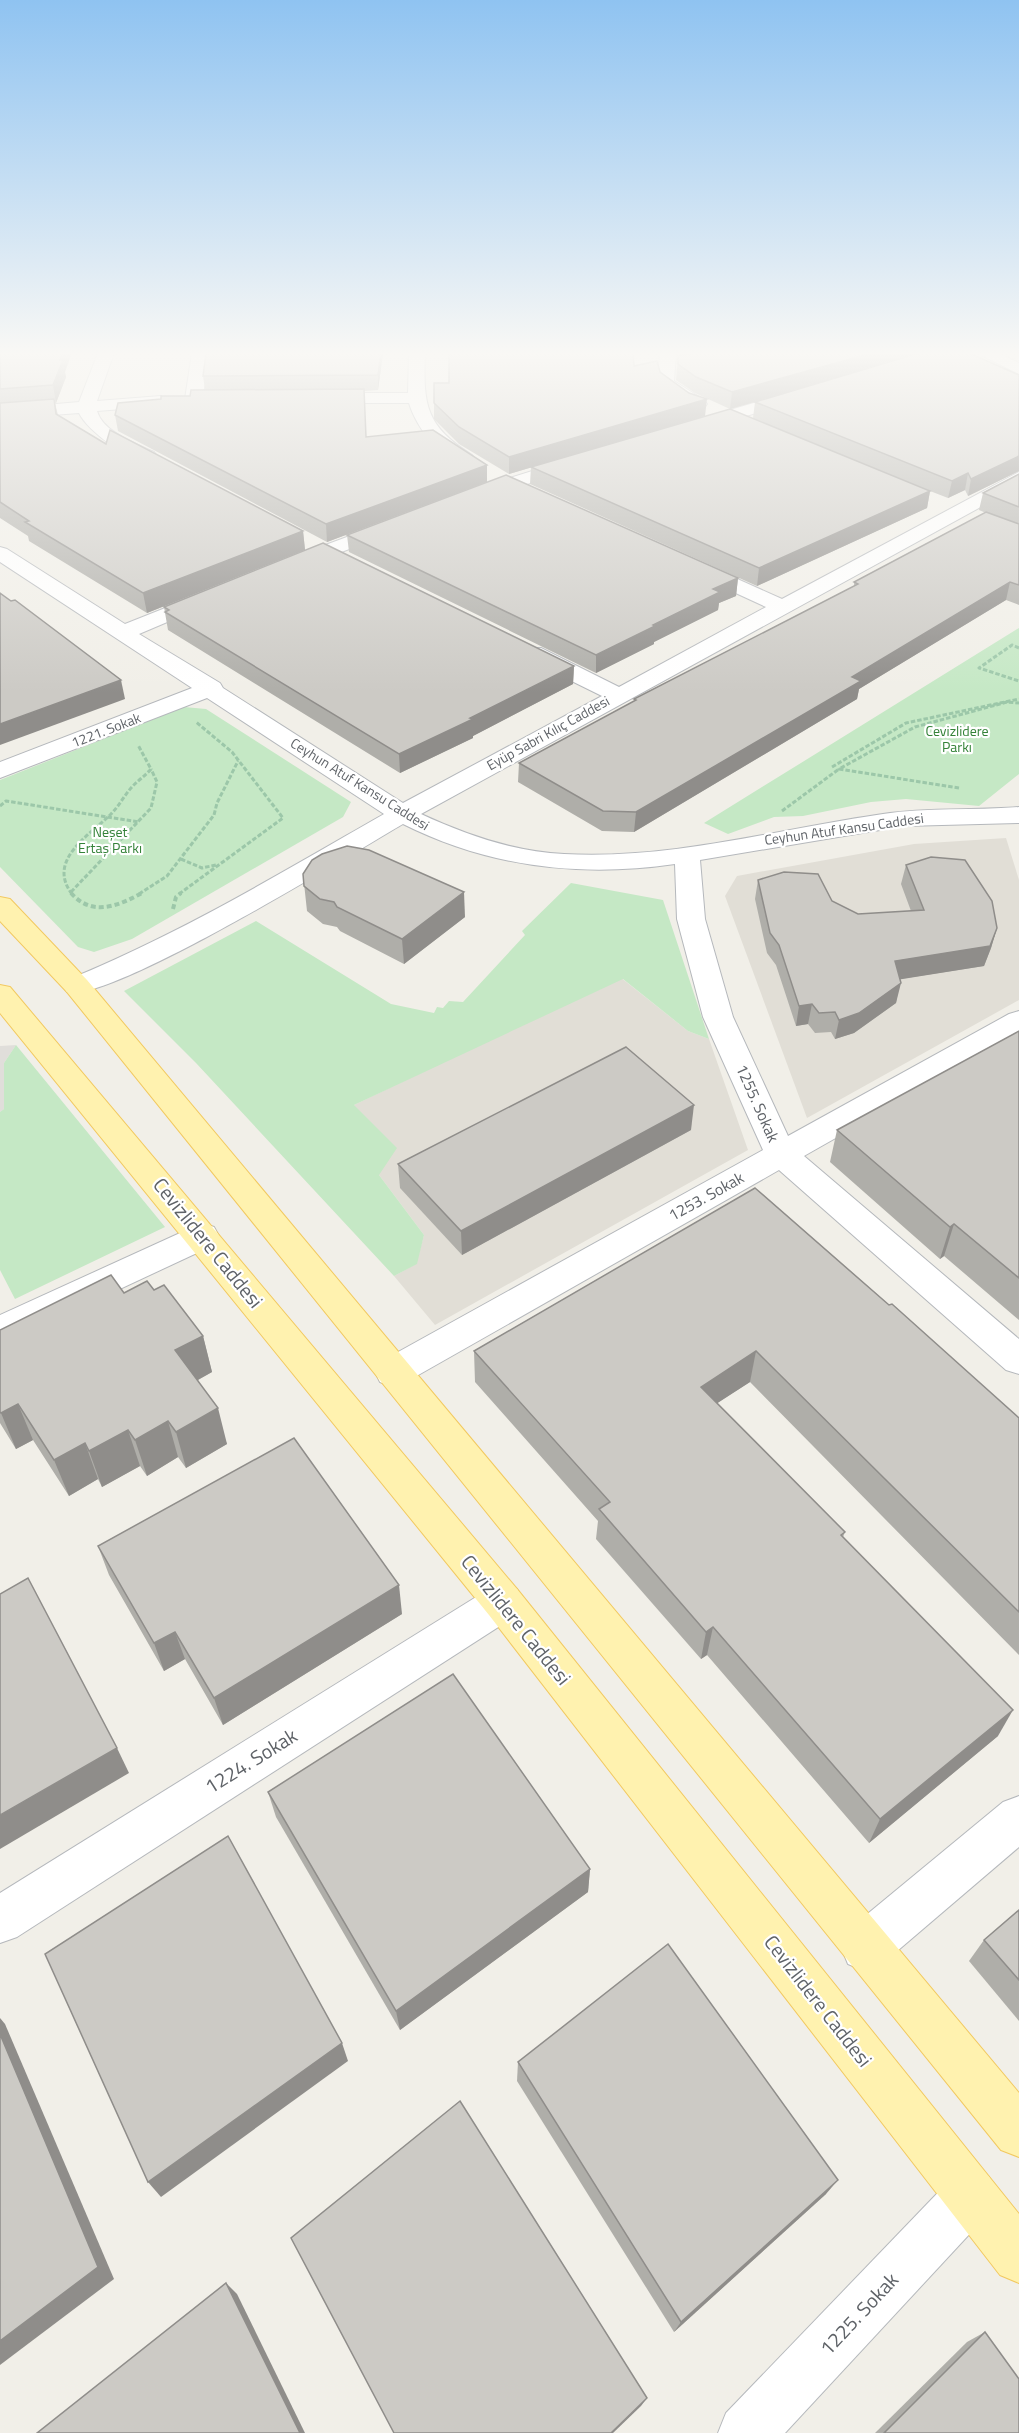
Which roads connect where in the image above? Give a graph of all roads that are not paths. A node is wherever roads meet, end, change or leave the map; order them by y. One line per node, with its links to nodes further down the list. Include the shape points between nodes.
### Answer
1 (480, 467): 4 (street)
2 (561, 467): 4 (street)
3 (1019, 477): 8 (street, Eyüp Sabri Kılıç Caddesi)
4 (507, 483): 5 (street); 7 (street)
5 (540, 498)
6 (937, 501): 8 (street)
7 (454, 503)
8 (969, 514): 17 (street, Eyüp Sabri Kılıç Caddesi)
9 (412, 519): 11 (street)
10 (306, 540): 11 (street)
11 (326, 551): 13 (street); 15 (street)
12 (0, 554): 18 (street, Ceyhun Atuf Kansu Caddesi)
13 (347, 561)
14 (682, 562): 17 (street)
15 (273, 572)
16 (220, 593): 18 (street)
17 (780, 606): 21 (street, Eyüp Sabri Kılıç Caddesi)
18 (125, 632): 20 (street, Ceyhun Atuf Kansu Caddesi)
19 (514, 643): 21 (street)
20 (212, 688): 22 (street, 1221. Sokak); 24 (street, Ceyhun Atuf Kansu Caddesi)
21 (618, 695): 24 (street, Eyüp Sabri Kılıç Caddesi)
22 (0, 771)
23 (1019, 800): 25 (street)
24 (402, 813): 26 (street, Ceyhun Atuf Kansu Caddesi, via 436,831 475,843 562,862); 28 (street, Eyüp Sabri Kılıç Caddesi, via 235,912)
25 (1007, 816): 26 (street, Ceyhun Atuf Kansu Caddesi, via 926,817)
26 (687, 854): 31 (street, 1255. Sokak, via 691,919 718,1017)
27 (0, 905): 28 (main road)
28 (76, 986): 35 (main road)
29 (5, 1006): 32 (main road, Cevizlidere Caddesi)
30 (1019, 1021): 31 (street, 1253. Sokak)
31 (781, 1154): 34 (street, 1255. Sokak); 35 (street, 1253. Sokak)
32 (202, 1236): 33 (street); 36 (main road, Cevizlidere Caddesi)
33 (0, 1331)
34 (1019, 1360)
35 (393, 1372): 39 (main road)
36 (503, 1602): 38 (street, 1224. Sokak); 41 (main road, Cevizlidere Caddesi)
37 (1019, 1818): 39 (street)
38 (0, 1920)
39 (866, 1947): 40 (main road)
40 (1019, 2132)
41 (971, 2195): 42 (main road, Cevizlidere Caddesi); 43 (street, 1225. Sokak)
42 (1019, 2256)
43 (746, 2433)

